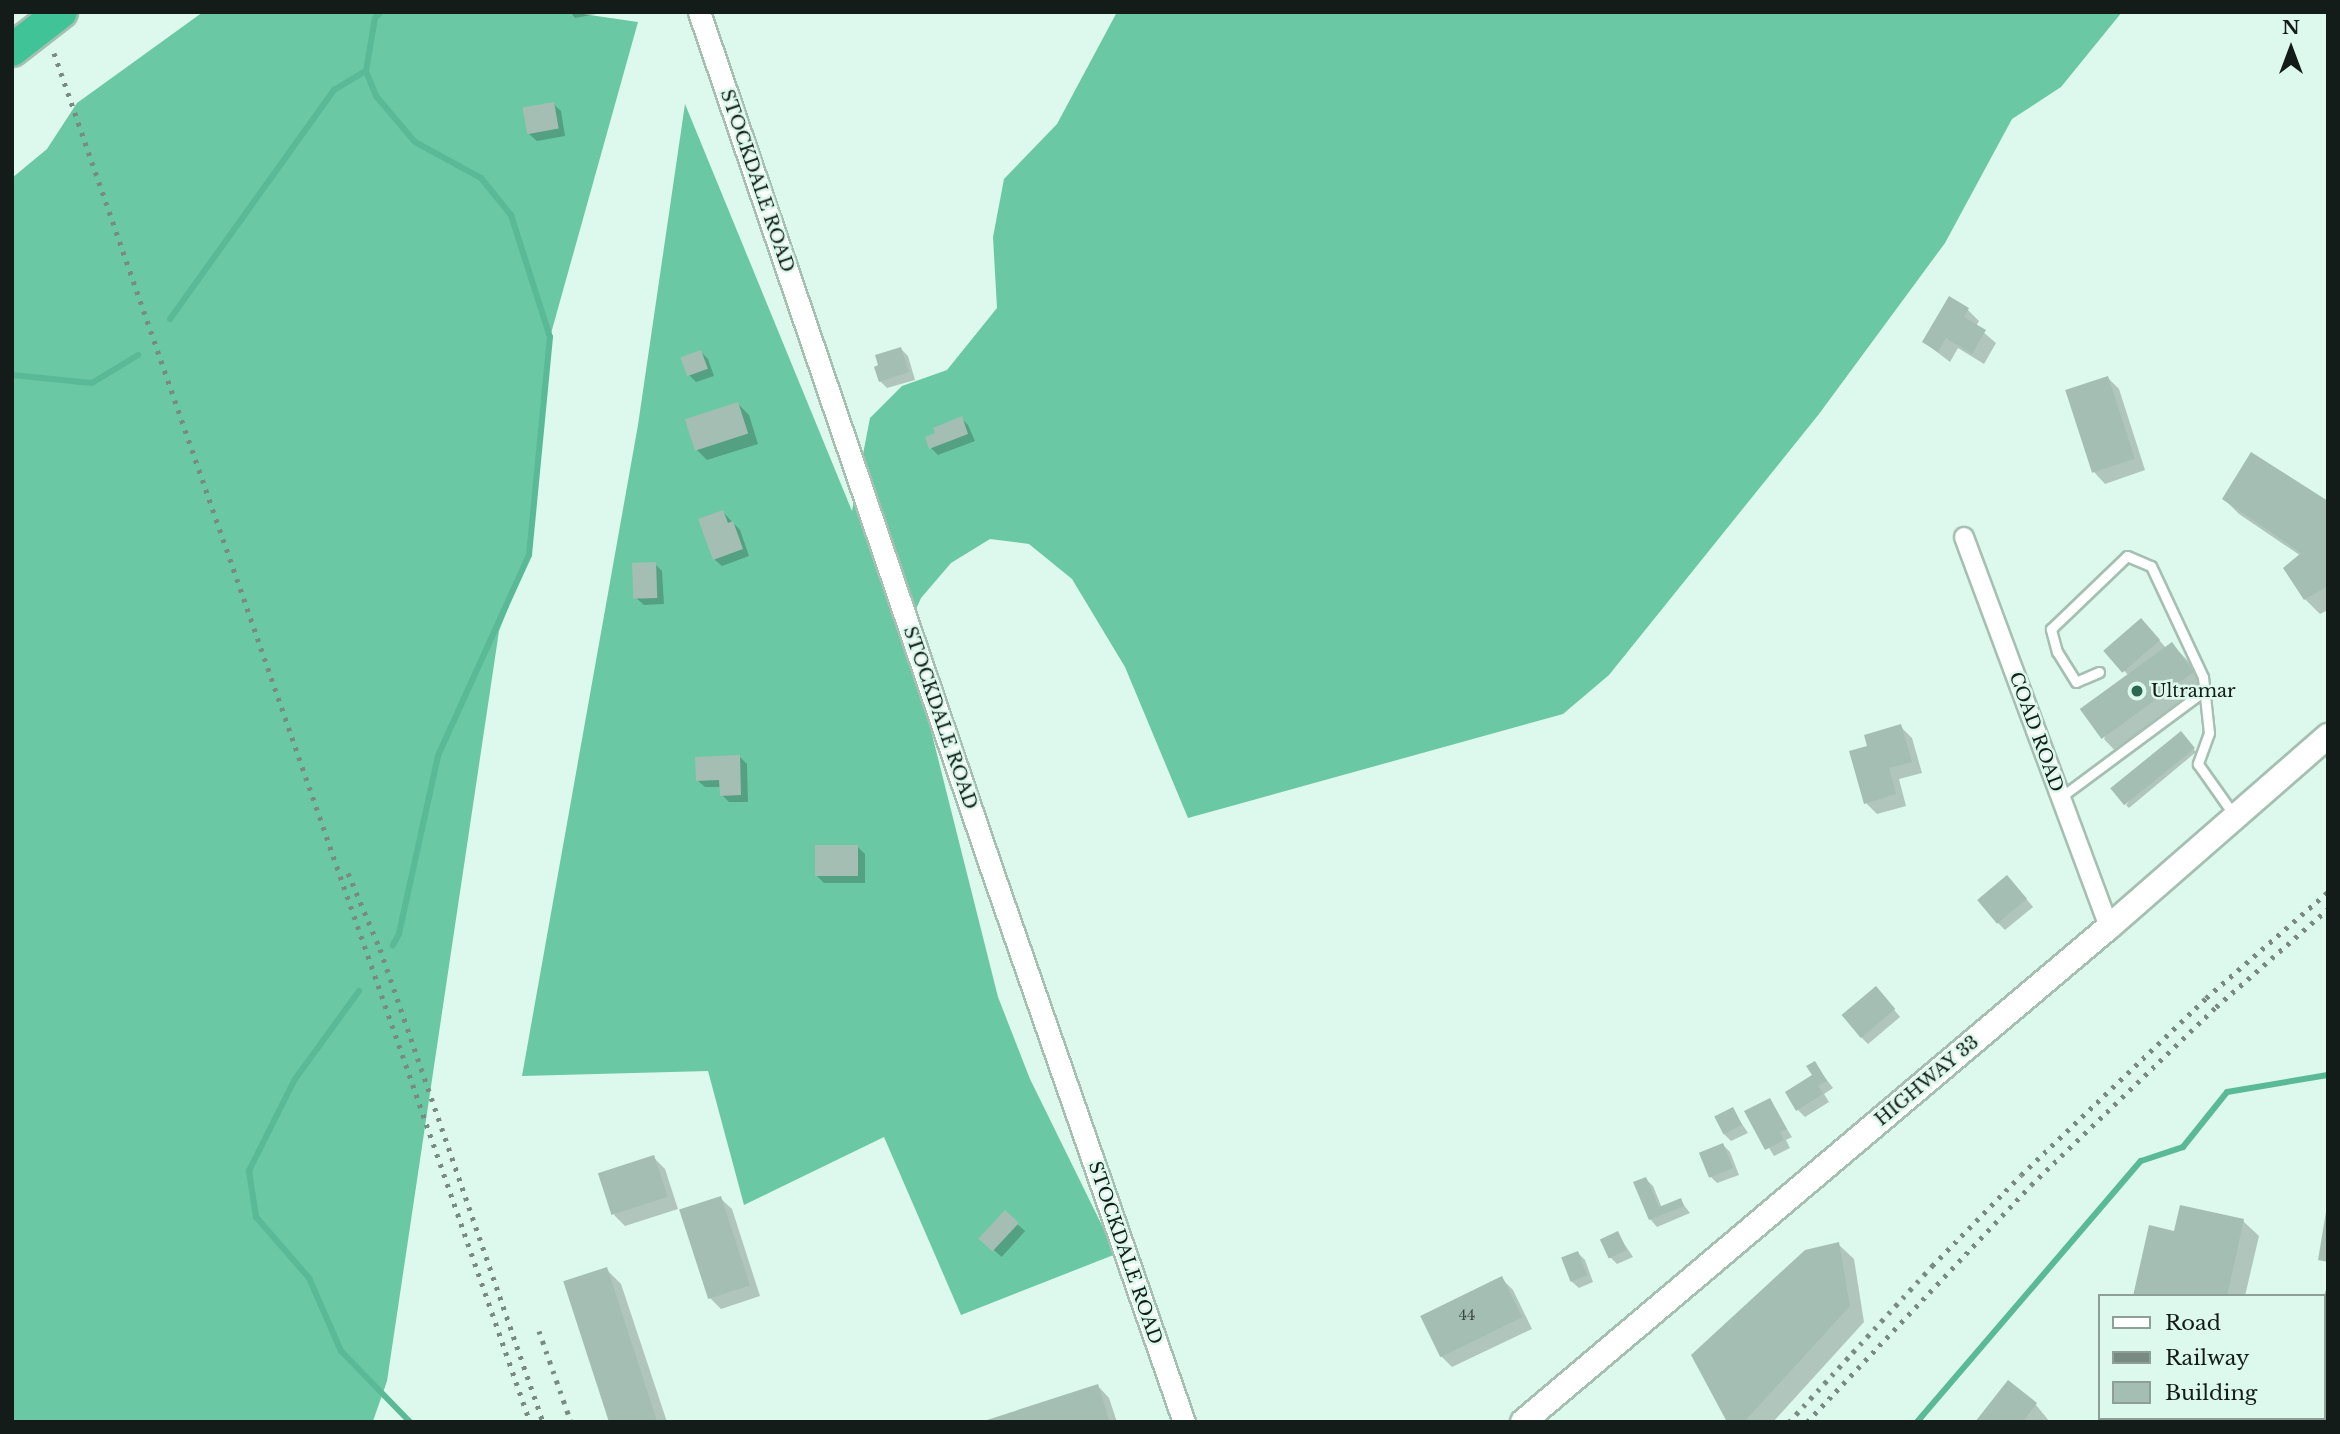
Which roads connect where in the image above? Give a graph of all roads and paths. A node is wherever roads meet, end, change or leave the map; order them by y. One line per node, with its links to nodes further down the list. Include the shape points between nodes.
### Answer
1 (61, 12): 3 (highway)
2 (699, 12): 11 (street, STOCKDALE ROAD)
3 (12, 50)
4 (1964, 537): 8 (street, COAD ROAD)
5 (2099, 672): 6 (lane, via 2076,682 2057,652 2051,629 2127,556 2151,566)
6 (2205, 690): 8 (lane); 9 (lane, via 2209,733 2198,764)
7 (2328, 736): 9 (main road, HIGHWAY 33)
8 (2061, 797): 10 (street, COAD ROAD)
9 (2235, 817): 10 (main road, HIGHWAY 33)
10 (2109, 926): 12 (main road, HIGHWAY 33)
11 (1184, 1422)
12 (1523, 1422)

